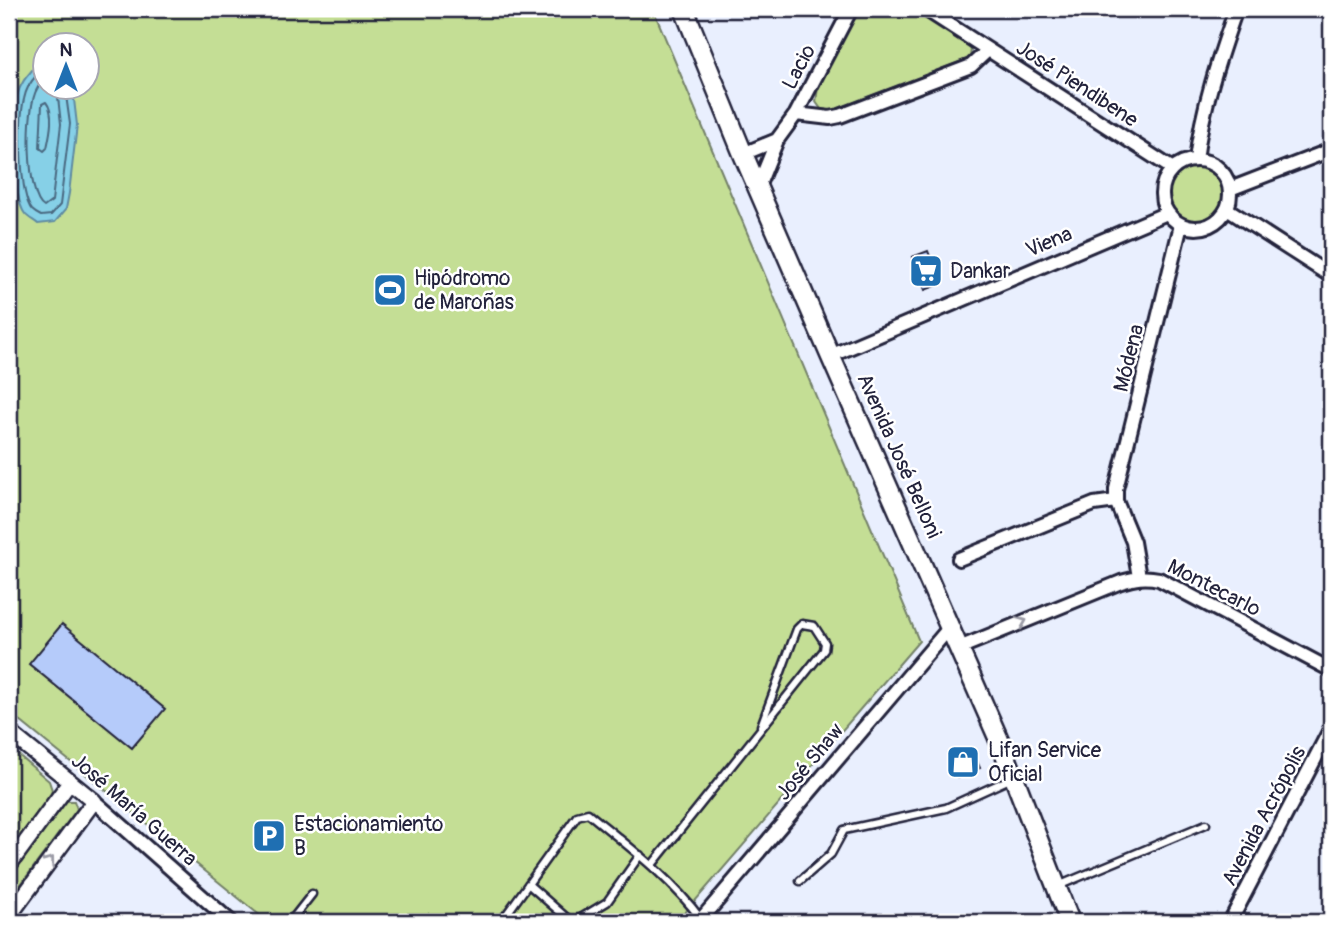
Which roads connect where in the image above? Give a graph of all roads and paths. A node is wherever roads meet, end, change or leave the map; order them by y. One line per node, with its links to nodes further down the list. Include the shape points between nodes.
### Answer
1 (684, 9): 9 (main road, Avenida José Belloni)
2 (851, 9): 6 (street, Lacio)
3 (925, 9): 5 (street, José Piendibene)
4 (1236, 9): 10 (street, via 1210,90)
5 (988, 50): 6 (street, via 971,66 840,117); 11 (street, José Piendibene)
6 (796, 114): 7 (street, Lacio)
7 (777, 141): 9 (street); 12 (street, Lacio)
8 (1331, 150): 13 (street)
9 (743, 154): 12 (main road, Avenida José Belloni)
10 (1196, 160): 11 (street); 13 (street, via 1219,168)
11 (1173, 169): 15 (street, via 1162,190)
12 (758, 187): 18 (main road, Avenida José Belloni)
13 (1230, 189): 14 (street)
14 (1227, 209): 16 (street, via 1208,226); 17 (street)
15 (1167, 213): 16 (street); 18 (street, Viena)
16 (1181, 225): 19 (street, Módena)
17 (1331, 276)
18 (830, 356): 22 (main road, Avenida José Belloni)
19 (1116, 501): 20 (street, via 1094,504); 21 (street, via 1133,542)
20 (959, 559)
21 (1139, 577): 23 (street, Montecarlo, one-way to 21); 24 (street, Montecarlo, via 1159,579)
22 (950, 627): 23 (main road, Avenida José Belloni); 40 (street, José Shaw)
23 (959, 648): 28 (main road, Avenida José Belloni)
24 (1331, 670)
25 (761, 726): 25 (lane, via 797,629 802,624 814,626 825,642 824,650); 34 (lane)
26 (1331, 728): 46 (street, Avenida Acrópolis)
27 (9, 732): 29 (street, José María Guerra)
28 (1014, 777): 35 (lane, via 946,808 844,830 831,855); 37 (main road, Avenida José Belloni)
29 (70, 782): 30 (street, José María Guerra); 33 (street)
30 (94, 801): 39 (street, one-way to 30); 41 (street, José María Guerra)
31 (1206, 824): 37 (lane)
32 (640, 855): 34 (lane); 36 (lane, via 583,813); 44 (lane, via 607,902)
33 (9, 865)
34 (652, 865): 40 (lane, via 680,892)
35 (800, 881)
36 (528, 884): 43 (lane); 44 (lane)
37 (1057, 887): 45 (main road, Avenida José Belloni)
38 (312, 894): 42 (lane)
39 (9, 916)
40 (700, 921)
41 (231, 922)
42 (290, 922)
43 (501, 922)
44 (573, 922)
45 (1070, 922)
46 (1230, 922)

